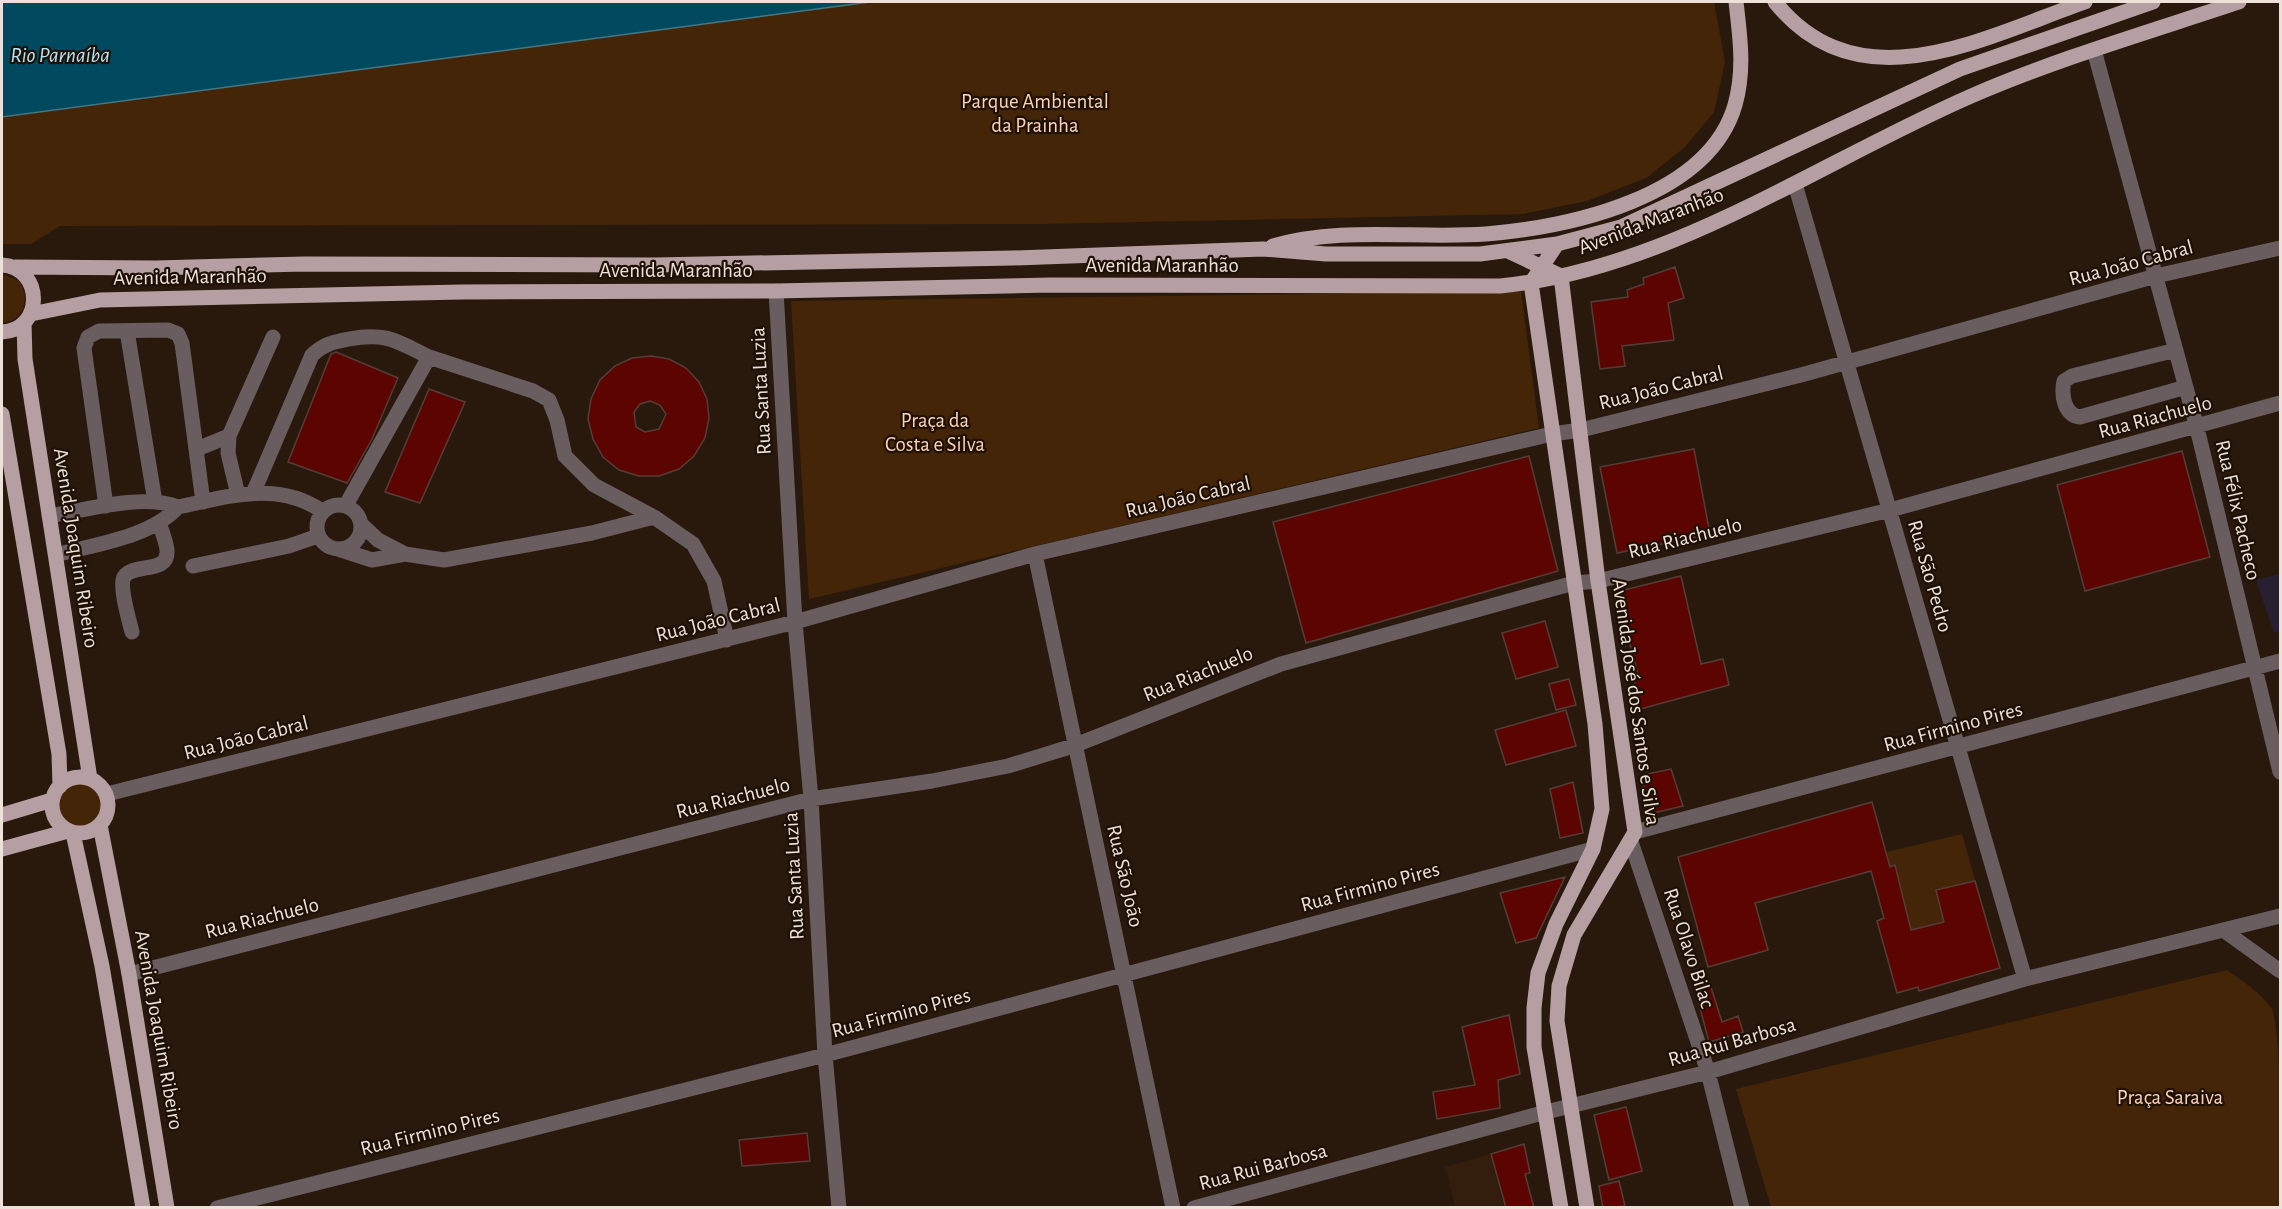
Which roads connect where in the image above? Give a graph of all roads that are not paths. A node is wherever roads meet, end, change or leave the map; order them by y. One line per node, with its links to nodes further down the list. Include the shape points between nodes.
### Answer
1 (1736, 2): 10 (main road, via 1742,63 1729,121 1698,163 1645,196 1590,216 1485,234 1322,236)
2 (1775, 2): 3 (main road, via 1806,33 1831,46 1868,56 1904,58 1945,51)
3 (2085, 2)
4 (2153, 2): 8 (main road, Avenida Maranhão, via 1960,69 1658,211 1621,227)
5 (2239, 2): 6 (main road, Avenida Maranhão)
6 (2094, 50): 7 (main road, Avenida Maranhão, via 1970,97); 15 (street, Rua Félix Pacheco)
7 (1795, 184): 14 (main road, Avenida Maranhão, via 1631,256); 24 (street, Rua São Pedro)
8 (1557, 244): 11 (main road, Avenida Maranhão); 13 (main road)
9 (2280, 248): 15 (street, Rua João Cabral)
10 (1263, 249): 11 (main road, Avenida Maranhão, via 1348,254); 12 (main road, Avenida Maranhão, via 655,265)
11 (1510, 252): 13 (main road)
12 (8, 266): 18 (main road, Avenida Joaquim Ribeiro, via 31,282 35,304)
13 (1542, 267): 14 (main road); 16 (main road)
14 (1561, 276): 16 (main road, Avenida Maranhão); 29 (main road, Avenida José dos Santos e Silva)
15 (2156, 276): 22 (street, Rua Félix Pacheco); 24 (street, Rua João Cabral)
16 (1532, 283): 17 (main road, Avenida Maranhão, via 1051,285); 30 (main road, Avenida José dos Santos e Silva)
17 (776, 291): 18 (main road, Avenida Maranhão, via 461,292 100,300); 54 (street, Rua Santa Luzia)
18 (27, 319): 20 (main road, Avenida Maranhão, via 15,329); 42 (main road, Avenida Joaquim Ribeiro, via 25,359)
19 (127, 331): 32 (street, via 168,330 178,334); 35 (street); 38 (street, via 99,331 88,337 84,348)
20 (2, 332)
21 (273, 337): 31 (street)
22 (2176, 350): 25 (street, Rua Félix Pacheco); 25 (street, via 2072,376 2064,381 2062,390 2068,412 2080,417)
23 (429, 357): 33 (street, via 374,334 323,345 312,355); 37 (street); 43 (street, via 533,391 549,400 565,456 594,485)
24 (1848, 362): 29 (street, Rua João Cabral); 40 (street, Rua São Pedro)
25 (2186, 387): 28 (street, Rua Félix Pacheco)
26 (2280, 403): 28 (street, Rua Riachuelo)
27 (2, 414): 63 (main road, via 59,754)
28 (2197, 428): 40 (street, Rua Riachuelo); 58 (street, Rua Félix Pacheco)
29 (1581, 430): 30 (street, Rua João Cabral); 52 (main road, Avenida José dos Santos e Silva)
30 (1552, 434): 49 (street, Rua João Cabral); 53 (main road, Avenida José dos Santos e Silva)
31 (229, 436): 32 (street); 34 (street, via 228,453)
32 (197, 449): 36 (street)
33 (254, 491): 34 (street); 41 (street, via 294,497)
34 (238, 495): 36 (street)
35 (155, 502): 38 (street); 39 (street)
36 (203, 502): 39 (street)
37 (346, 505): 41 (street); 45 (street)
38 (106, 507): 42 (street)
39 (178, 507): 44 (street)
40 (1890, 510): 52 (street, Rua Riachuelo); 60 (street, Rua São Pedro)
41 (322, 511): 46 (street)
42 (49, 516): 50 (main road, Avenida Joaquim Ribeiro)
43 (654, 517): 48 (street, via 592,533 444,560); 56 (street, via 693,544 714,581)
44 (159, 523): 50 (street); 55 (street, via 168,551 164,561 156,567 129,572 124,578)
45 (361, 524): 47 (street, via 355,542); 48 (street, via 378,540)
46 (318, 536): 47 (street, via 330,548); 51 (street)
47 (338, 549): 48 (street, via 372,560)
48 (405, 554)
49 (1035, 554): 54 (street, Rua João Cabral); 59 (street, Rua São João)
50 (56, 555): 62 (main road, Avenida Joaquim Ribeiro)
51 (193, 566)
52 (1598, 581): 53 (street, Rua Riachuelo); 69 (main road, Avenida José dos Santos e Silva)
53 (1574, 583): 59 (street, Rua Riachuelo, via 1281,664); 71 (main road, Avenida José dos Santos e Silva, via 1600,772 1602,809)
54 (795, 622): 56 (street, Rua João Cabral); 65 (street, Rua Santa Luzia)
55 (132, 632)
56 (727, 640): 64 (street, Rua João Cabral)
57 (2280, 661): 58 (street, Rua Firmino Pires)
58 (2254, 668): 60 (street, Rua Firmino Pires); 61 (street, Rua Félix Pacheco)
59 (1073, 746): 65 (street, Rua Riachuelo, via 969,774); 76 (street, Rua São João)
60 (1957, 748): 69 (street, Rua Firmino Pires); 77 (street, Rua São Pedro)
61 (2280, 772)
62 (90, 779): 63 (main road, via 75,778); 64 (main road)
63 (56, 793): 66 (main road); 68 (main road, via 55,819)
64 (107, 794): 67 (main road, via 107,808)
65 (811, 799): 75 (street, Rua Riachuelo); 78 (street, Rua Santa Luzia)
66 (2, 815)
67 (100, 825): 68 (main road, via 85,833); 75 (main road, Avenida Joaquim Ribeiro)
68 (70, 832): 70 (main road); 82 (main road, via 102,966)
69 (1633, 837): 79 (street, Rua Olavo Bilac); 80 (main road, Avenida José dos Santos e Silva, via 1574,935 1559,986 1557,1021)
70 (2, 849)
71 (1593, 849): 76 (street, Rua Firmino Pires); 81 (main road, Avenida José dos Santos e Silva, via 1556,924 1538,973 1534,1047)
72 (2280, 916): 73 (street, Rua Rui Barbosa)
73 (2226, 932): 74 (street); 77 (street, Rua Rui Barbosa)
74 (2280, 971)
75 (129, 974): 83 (main road, Avenida Joaquim Ribeiro)
76 (1125, 974): 78 (street, Rua Firmino Pires); 86 (street, Rua São João)
77 (2025, 979): 79 (street, Rua Rui Barbosa)
78 (825, 1055): 84 (street, Rua Firmino Pires); 85 (street, Rua Santa Luzia)
79 (1708, 1072): 80 (street, Rua Rui Barbosa); 90 (street, Rua Olavo Bilac)
80 (1571, 1107): 81 (street, Rua Rui Barbosa); 89 (main road, Avenida José dos Santos e Silva)
81 (1546, 1112): 87 (street, Rua Rui Barbosa); 88 (main road, Avenida José dos Santos e Silva)
82 (143, 1208)
83 (167, 1208)
84 (217, 1208)
85 (839, 1208)
86 (1173, 1208)
87 (1194, 1208)
88 (1561, 1208)
89 (1587, 1208)
90 (1742, 1208)

